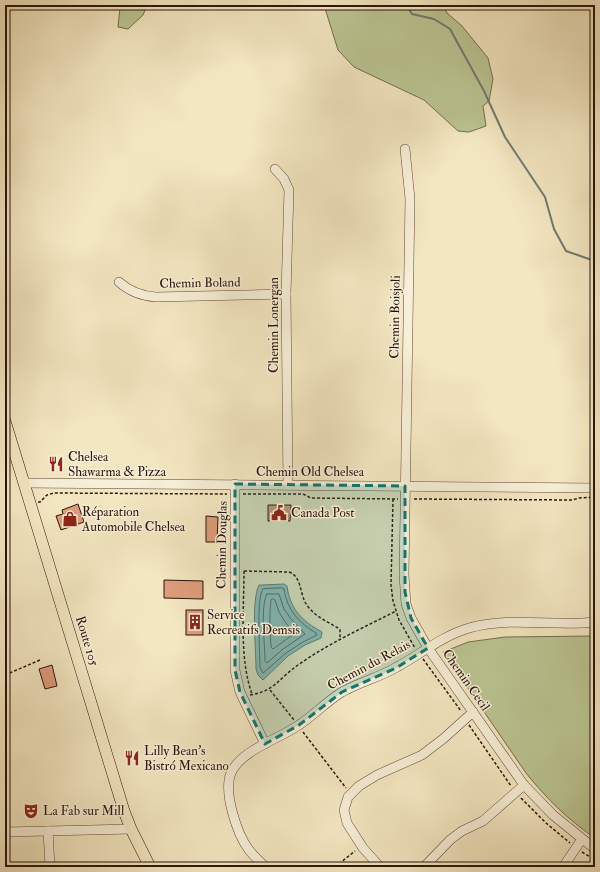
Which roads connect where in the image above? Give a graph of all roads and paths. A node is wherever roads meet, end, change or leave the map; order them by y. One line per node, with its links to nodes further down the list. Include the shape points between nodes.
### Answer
1 (404, 148): 9 (street, Chemin Boisjoli, via 410,199)
2 (275, 170): 4 (street, Chemin Lonergan, via 284,179 288,190)
3 (119, 282): 4 (street, Chemin Boland, via 125,288 156,297)
4 (286, 294): 8 (street, Chemin Lonergan)
5 (5, 421): 6 (main road, Route 105)
6 (24, 483): 7 (street, Chemin Old Chelsea); 31 (main road, Route 105)
7 (235, 484): 8 (street, Chemin Old Chelsea); 11 (street, Chemin Douglas)
8 (288, 485): 9 (street, Chemin Old Chelsea)
9 (405, 486): 10 (street, Chemin Old Chelsea); 13 (street, Chemin Cecil)
10 (595, 488)
11 (235, 494): 13 (path); 14 (path, via 54,493); 15 (street, Chemin Douglas)
12 (595, 497): 13 (path, via 572,500)
13 (405, 499): 20 (street, Chemin Cecil, via 406,604)
14 (38, 502)
15 (235, 571): 16 (path); 25 (street, Chemin Douglas, via 234,659 236,680)
16 (244, 571): 19 (path, via 294,574 306,603 320,618 340,630); 24 (path, via 244,657)
17 (396, 611): 19 (path)
18 (595, 622): 20 (street, Chemin du Relais, via 484,625 453,634)
19 (340, 639): 23 (path, via 298,665)
20 (428, 648): 26 (street, Chemin Cecil); 27 (street, Chemin du Relais, via 396,668 342,692)
21 (40, 660): 22 (path)
22 (5, 675)
23 (270, 689): 24 (path); 27 (path)
24 (252, 694): 25 (path)
25 (242, 696): 28 (street, Chemin Douglas)
26 (473, 712): 29 (street, Chemin Cecil); 30 (street, via 422,755 377,775)
27 (298, 726): 28 (street, Chemin du Relais); 30 (path)
28 (265, 744): 39 (street, Chemin du Relais, via 235,766 229,777 228,790 242,839)
29 (524, 785): 34 (street, Chemin Cecil, via 553,815); 42 (street, via 483,821 450,840)
30 (351, 794): 35 (street, via 345,806 345,819)
31 (131, 829): 32 (street); 38 (main road, Route 105)
32 (48, 831): 33 (street); 37 (street)
33 (5, 832)
34 (582, 839): 36 (street, Chemin Cecil); 43 (street)
35 (361, 846): 40 (path); 41 (street)
36 (595, 849)
37 (50, 867)
38 (150, 867)
39 (266, 867)
40 (335, 867)
41 (380, 867)
42 (424, 867)
43 (563, 867)

